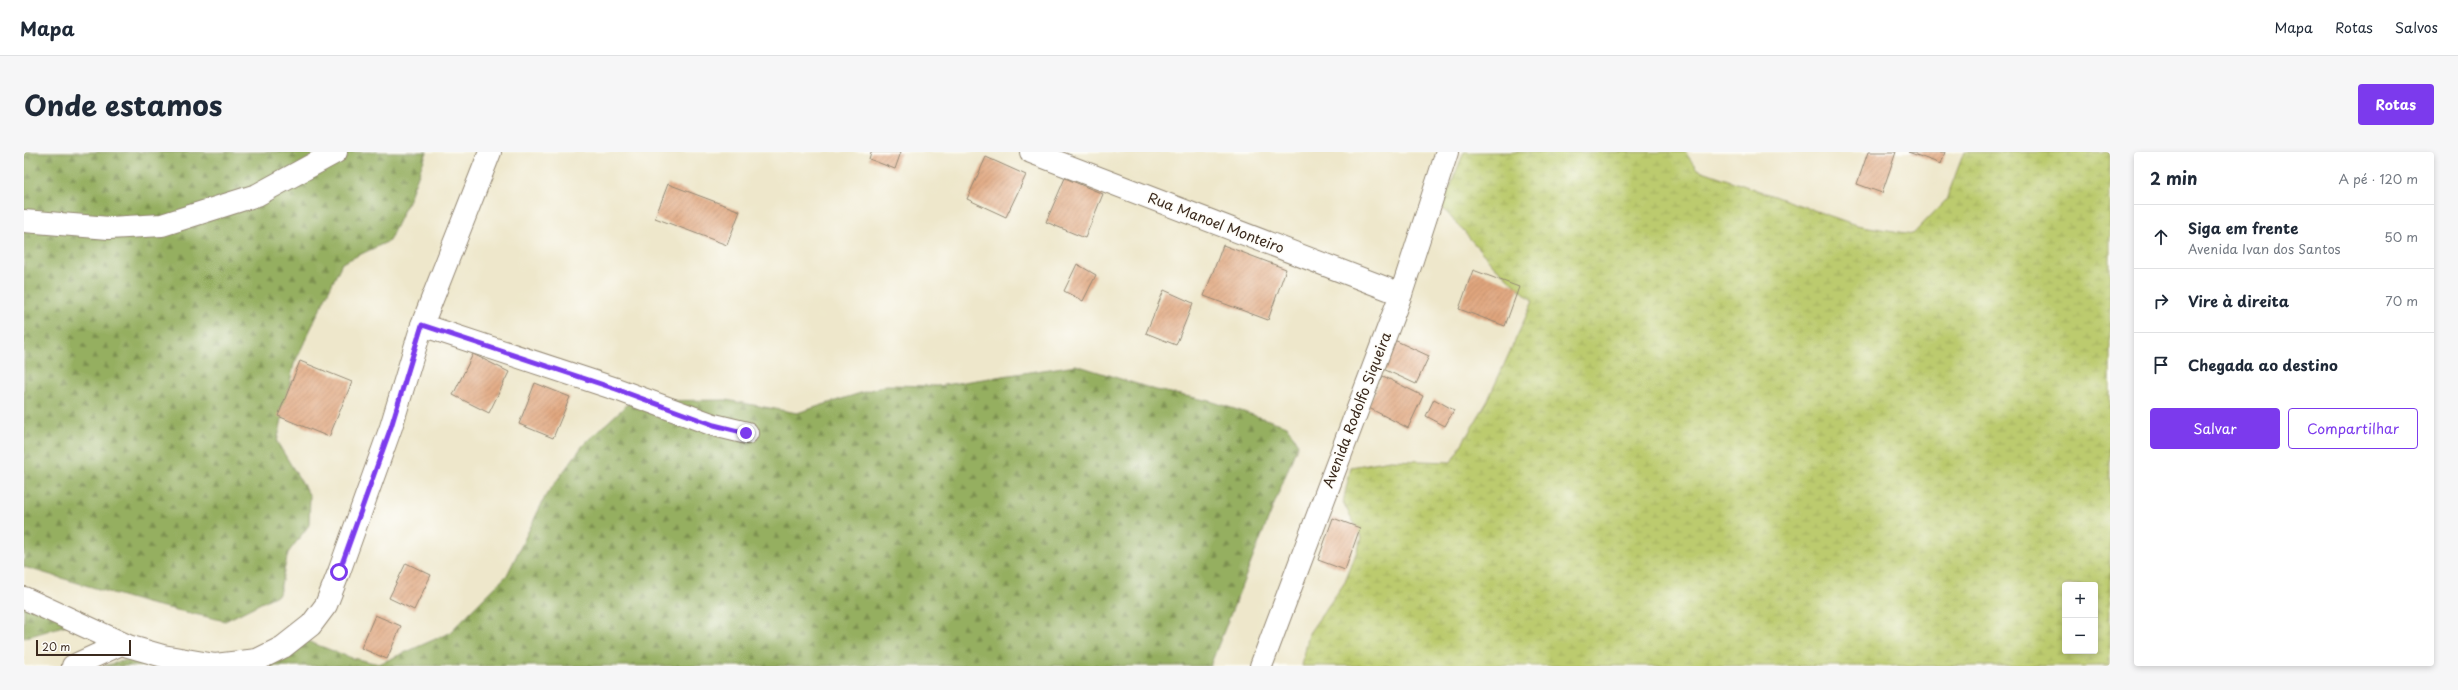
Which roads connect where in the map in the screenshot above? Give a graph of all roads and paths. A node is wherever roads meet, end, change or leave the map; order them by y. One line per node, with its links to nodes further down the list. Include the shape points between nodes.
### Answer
1 (336, 152): 5 (street, via 257,195 162,225 109,228)
2 (490, 152): 7 (street)
3 (1031, 152): 6 (street, Rua Manoel Monteiro)
4 (1447, 152): 6 (street, Avenida Rodolfo Siqueira)
5 (24, 221)
6 (1401, 294): 12 (street, Avenida Rodolfo Siqueira)
7 (422, 325): 8 (street, via 616,389 714,425); 10 (street, via 391,427 339,572 326,605 311,625 283,647 257,660 231,665 215,665 163,656)
8 (746, 433)
9 (24, 598): 10 (street)
10 (122, 644): 11 (street)
11 (73, 666)
12 (1261, 666)

